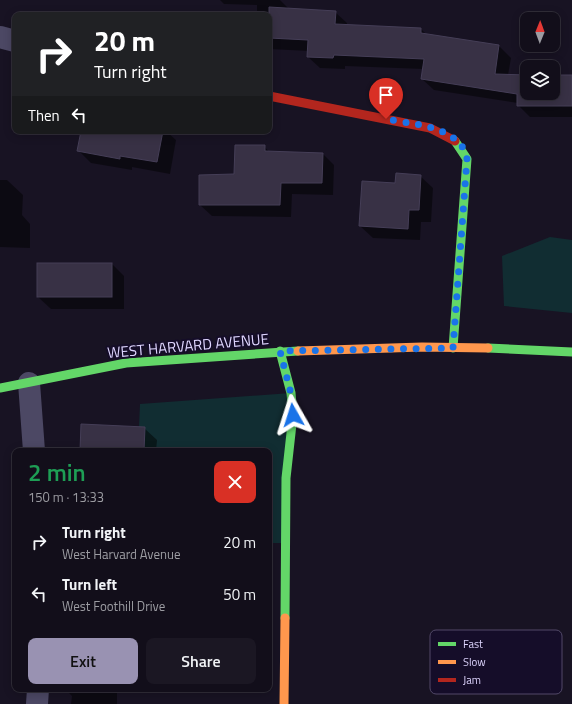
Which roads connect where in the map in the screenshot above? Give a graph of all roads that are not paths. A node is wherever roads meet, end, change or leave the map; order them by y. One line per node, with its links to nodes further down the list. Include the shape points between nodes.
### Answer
1 (0, 37): 2 (street)
2 (12, 40)
3 (272, 97): 4 (street, via 430,128 450,136 462,146 467,159)
4 (453, 348): 5 (street, WEST HARVARD AVENUE); 6 (street, WEST HARVARD AVENUE)
5 (280, 351): 7 (street, WEST HARVARD AVENUE, via 126,363); 12 (street, via 291,394 293,415 286,478)
6 (572, 352)
7 (29, 383): 8 (street, WEST HARVARD AVENUE); 9 (street)
8 (0, 388)
9 (34, 448)
10 (38, 692): 11 (street)
11 (37, 704)
12 (284, 704)

